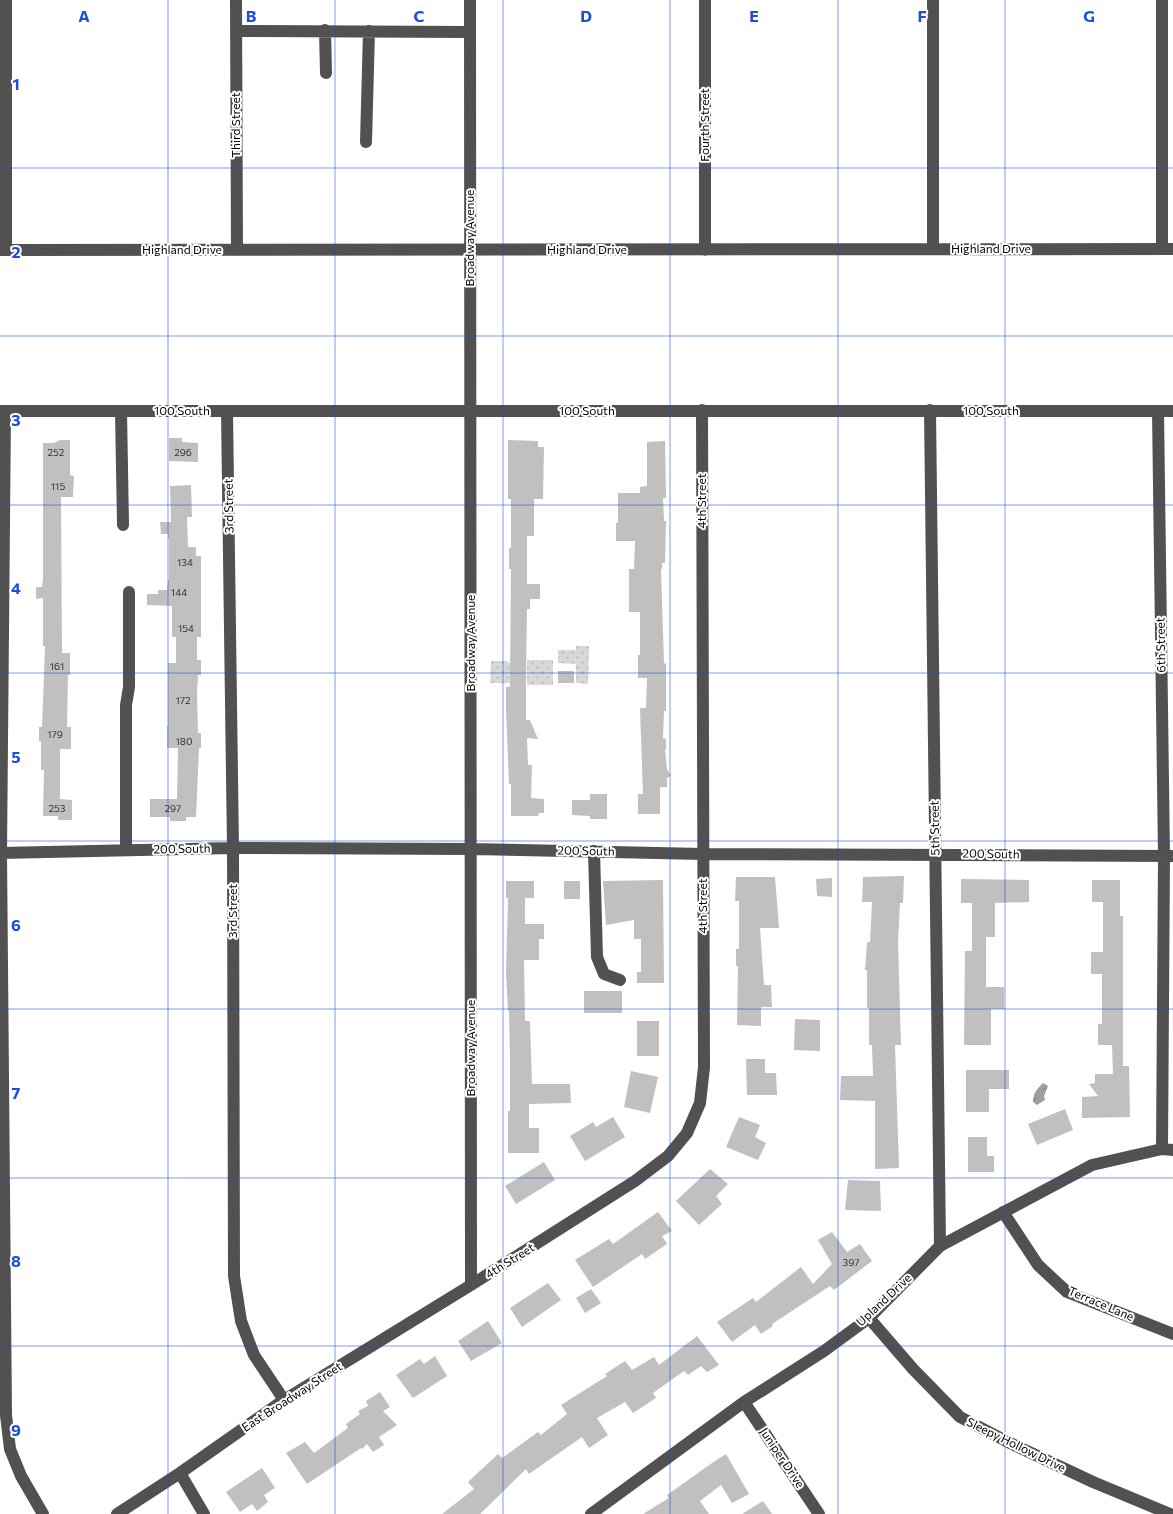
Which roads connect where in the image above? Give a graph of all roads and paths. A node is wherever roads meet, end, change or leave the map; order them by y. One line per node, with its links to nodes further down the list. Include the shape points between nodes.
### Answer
1 (6, 0): 15 (street)
2 (236, 0): 8 (street, Third Street)
3 (470, 0): 10 (street, Broadway Avenue)
4 (705, 0): 18 (street, Fourth Street)
5 (934, 0): 13 (street)
6 (1162, 0): 14 (street)
7 (325, 30): 8 (street); 9 (street); 11 (street)
8 (236, 31): 16 (street, Third Street)
9 (369, 31): 10 (street); 12 (street)
10 (470, 32): 17 (street, Broadway Avenue)
11 (326, 73)
12 (366, 142)
13 (932, 249): 14 (street, Highland Drive); 18 (street, Highland Drive)
14 (1168, 249)
15 (3, 250): 16 (street, Highland Drive)
16 (237, 250): 17 (street, Highland Drive)
17 (470, 250): 18 (street, Highland Drive); 25 (street, Broadway Avenue)
18 (705, 250)
19 (702, 410): 20 (street, 100 South); 25 (street, 100 South); 34 (street, 4th Street)
20 (930, 410): 26 (street, 100 South); 35 (street, 5th Street)
21 (3, 411): 22 (street, 100 South); 33 (street)
22 (121, 411): 23 (street, 100 South); 27 (street)
23 (228, 411): 25 (street, 100 South); 29 (street, 3rd Street)
24 (1173, 411): 26 (street, 100 South)
25 (470, 412): 30 (street, Broadway Avenue)
26 (1158, 412): 36 (street, 6th Street)
27 (123, 525)
28 (129, 592): 31 (street)
29 (233, 848): 30 (street, 200 South); 31 (street, 200 South); 44 (street, 3rd Street, via 234,1276 241,1321 254,1356)
30 (471, 849): 32 (street, 200 South); 41 (street, Broadway Avenue)
31 (126, 850): 33 (street, 200 South)
32 (594, 852): 34 (street, 200 South); 37 (street, via 597,957 604,974)
33 (0, 853): 47 (street, via 6,1415 10,1449)
34 (703, 854): 35 (street, 200 South); 41 (street, 4th Street, via 704,1067 700,1103 687,1133 668,1156 635,1181)
35 (935, 854): 36 (street, 200 South); 40 (street, 5th Street)
36 (1168, 856): 38 (street, 6th Street)
37 (620, 980)
38 (1168, 1150): 39 (street, Upland Drive, via 1092,1165)
39 (1004, 1212): 40 (street, Upland Drive); 43 (street, Terrace Lane, via 1038,1265 1067,1292)
40 (940, 1246): 42 (street, Upland Drive)
41 (471, 1285): 44 (street, East Broadway Street)
42 (868, 1318): 45 (street, Upland Drive, via 824,1351); 52 (street, Sleepy Hollow Drive, via 960,1417 1093,1482)
43 (1173, 1334)
44 (284, 1400): 46 (street, East Broadway Street)
45 (744, 1402): 50 (street, Upland Drive); 51 (street, Juniper Drive)
46 (180, 1473): 48 (street, East Broadway Street); 49 (street)
47 (43, 1514)
48 (117, 1514)
49 (204, 1514)
50 (591, 1514)
51 (819, 1514)
52 (1170, 1514)

